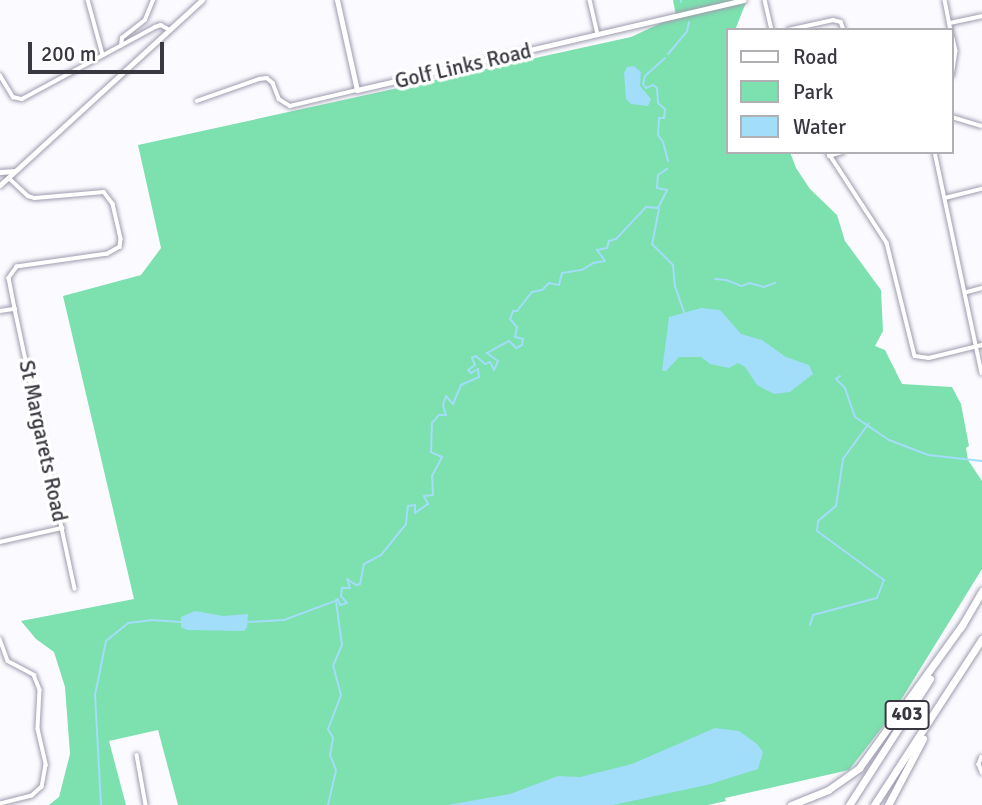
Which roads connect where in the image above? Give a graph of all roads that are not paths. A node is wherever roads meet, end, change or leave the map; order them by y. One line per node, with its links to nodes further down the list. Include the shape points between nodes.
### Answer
1 (88, 0): 19 (street)
2 (153, 0): 18 (street, via 145,20 122,38)
3 (202, 0): 15 (main road)
4 (337, 0): 23 (main road)
5 (590, 0): 16 (street)
6 (744, 0): 16 (main road, Golf Links Road)
7 (765, 0): 11 (street)
8 (944, 0): 10 (street)
9 (982, 16): 10 (street)
10 (950, 23): 14 (street)
11 (772, 28)
12 (797, 28): 13 (street, via 833,20)
13 (843, 28)
14 (951, 28)
15 (170, 30): 18 (street, via 161,24); 30 (main road)
16 (598, 34): 23 (main road, Golf Links Road)
17 (954, 42): 20 (street)
18 (121, 46): 19 (street)
19 (103, 55): 22 (street, via 22,99)
20 (954, 64)
21 (0, 75): 22 (street)
22 (2, 87)
23 (357, 90): 24 (street, Golf Links Road, via 290,106 279,99 267,78)
24 (197, 101)
25 (954, 118): 26 (street)
26 (981, 125)
27 (828, 154): 39 (street, via 887,243 915,356 929,358)
28 (935, 154): 33 (street)
29 (0, 173): 30 (main road)
30 (12, 174): 31 (main road); 36 (street, St Margarets Road, via 28,196 35,198 104,192 113,204 121,239 121,247 108,254 17,267 9,278)
31 (0, 184)
32 (982, 189): 33 (street)
33 (945, 198): 35 (street)
34 (982, 288): 35 (street)
35 (966, 292): 39 (street)
36 (15, 309): 37 (street); 41 (street, St Margarets Road)
37 (0, 311)
38 (982, 345): 39 (street)
39 (976, 346): 40 (street)
40 (982, 373)
41 (62, 528): 42 (street); 43 (street, St Margarets Road)
42 (0, 542)
43 (75, 589)
44 (982, 591): 45 (highway, 403)
45 (963, 624): 54 (highway, via 859,768 828,790); 55 (highway, 403)
46 (0, 639): 52 (street, via 8,661 34,675 40,690 38,729 46,776 32,796)
47 (982, 639): 48 (highway, 403)
48 (942, 701): 56 (highway, 403); 57 (highway)
49 (137, 755): 53 (street)
50 (982, 757): 51 (street)
51 (982, 772)
52 (0, 804)
53 (146, 805)
54 (791, 805)
55 (849, 805)
56 (874, 805)
57 (888, 805)

